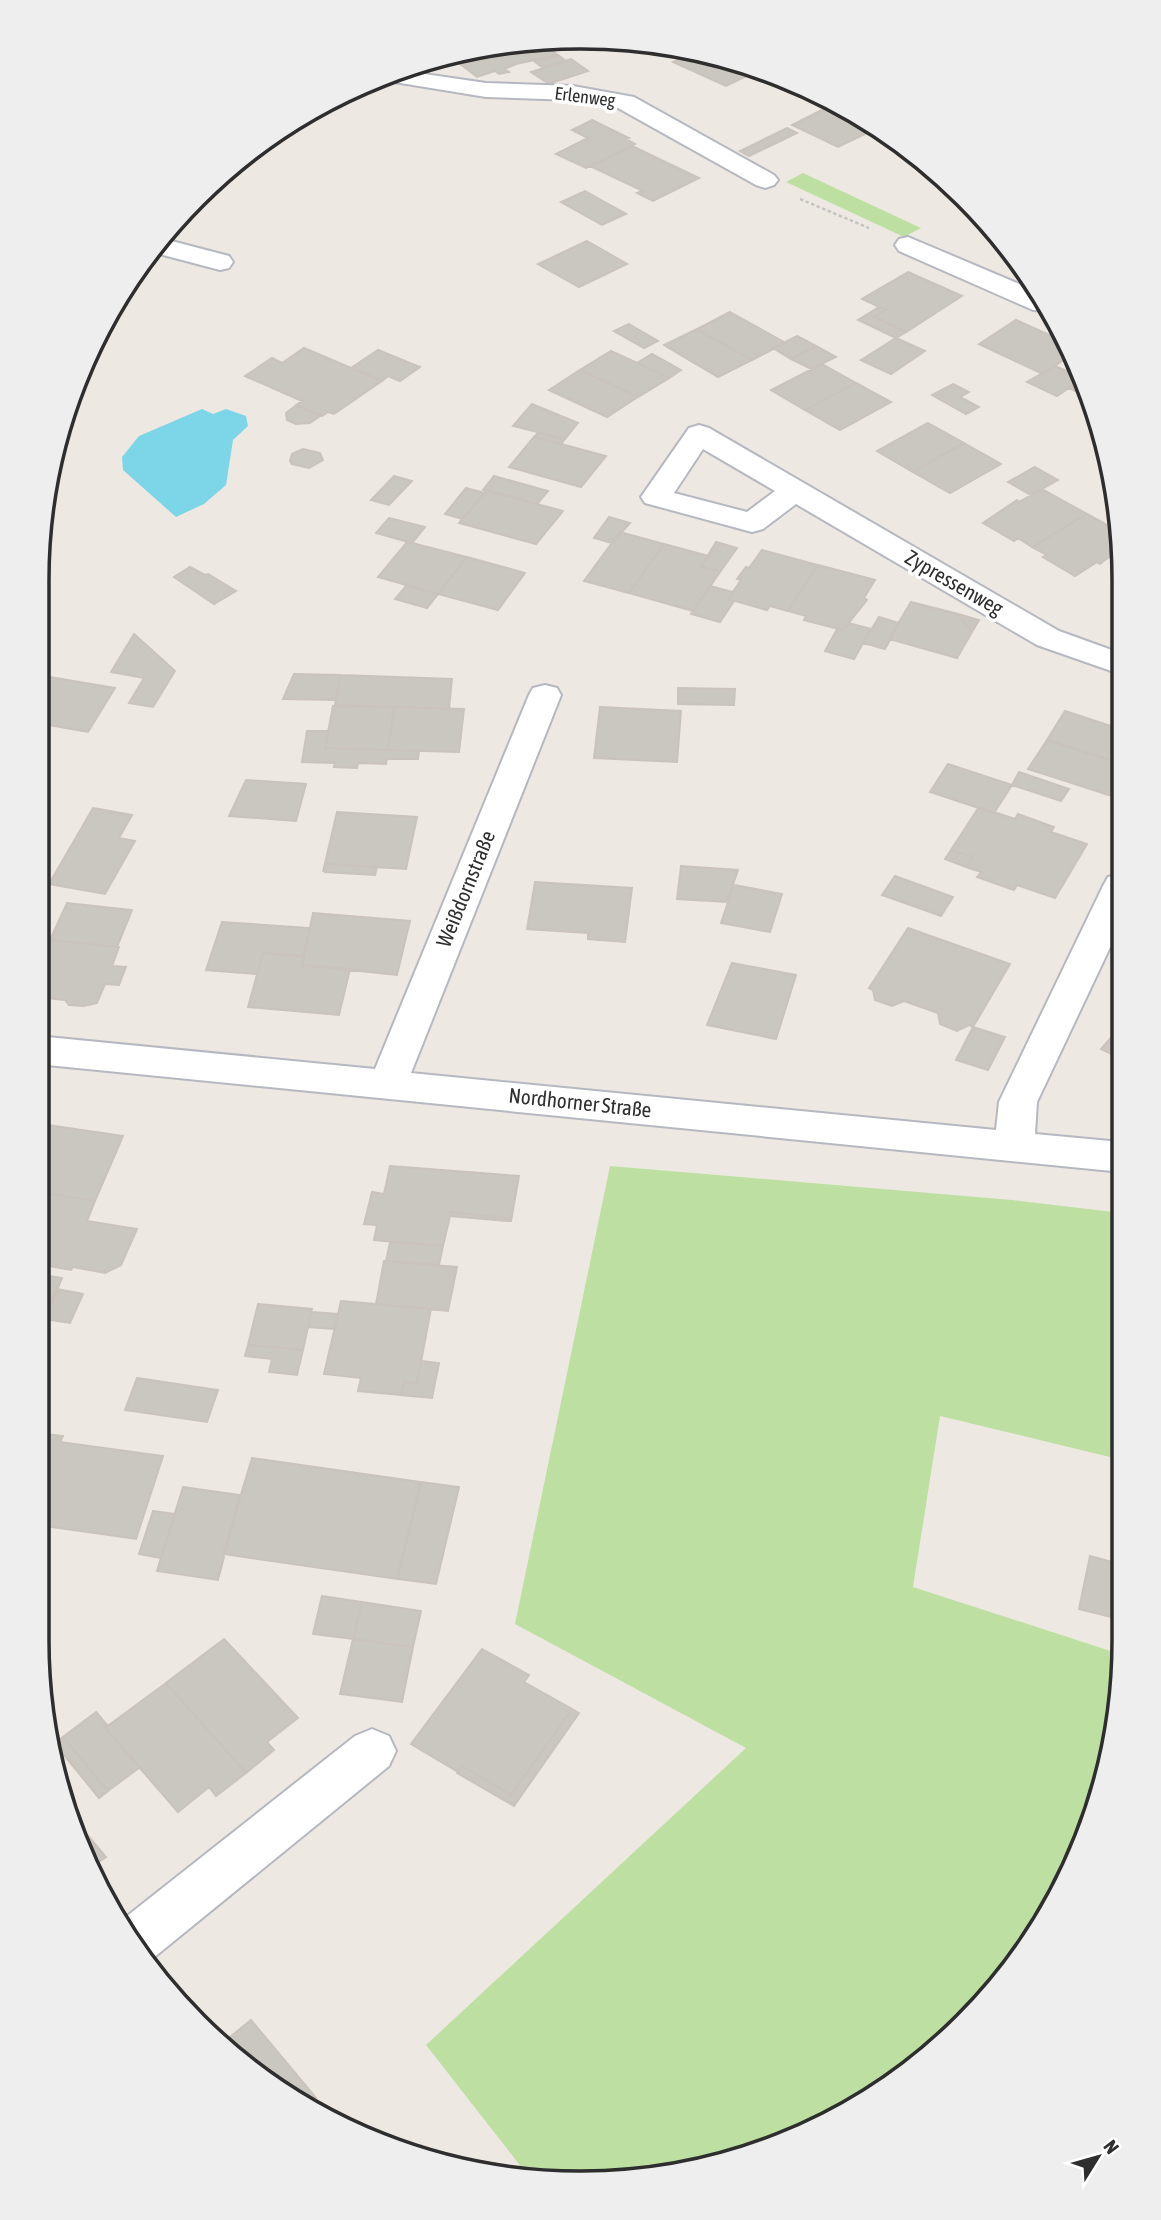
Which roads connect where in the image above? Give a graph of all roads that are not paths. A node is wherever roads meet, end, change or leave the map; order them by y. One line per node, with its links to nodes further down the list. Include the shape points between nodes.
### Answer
1 (407, 78): 2 (street, Erlenweg, via 625,102)
2 (765, 180)
3 (908, 245): 6 (street)
4 (167, 247): 5 (street)
5 (220, 262)
6 (1031, 299)
7 (794, 491): 8 (street, Zypressenweg, via 1048,638)
8 (1112, 661)
9 (545, 695): 12 (street, Weißdornstraße)
10 (1112, 905): 13 (street, via 1018,1102)
11 (49, 1051): 12 (street, Nordhorner Straße)
12 (388, 1084): 13 (street, Nordhorner Straße)
13 (1014, 1147): 14 (street, Nordhorner Straße)
14 (1112, 1156)
15 (372, 1751): 16 (street)
16 (140, 1937)

